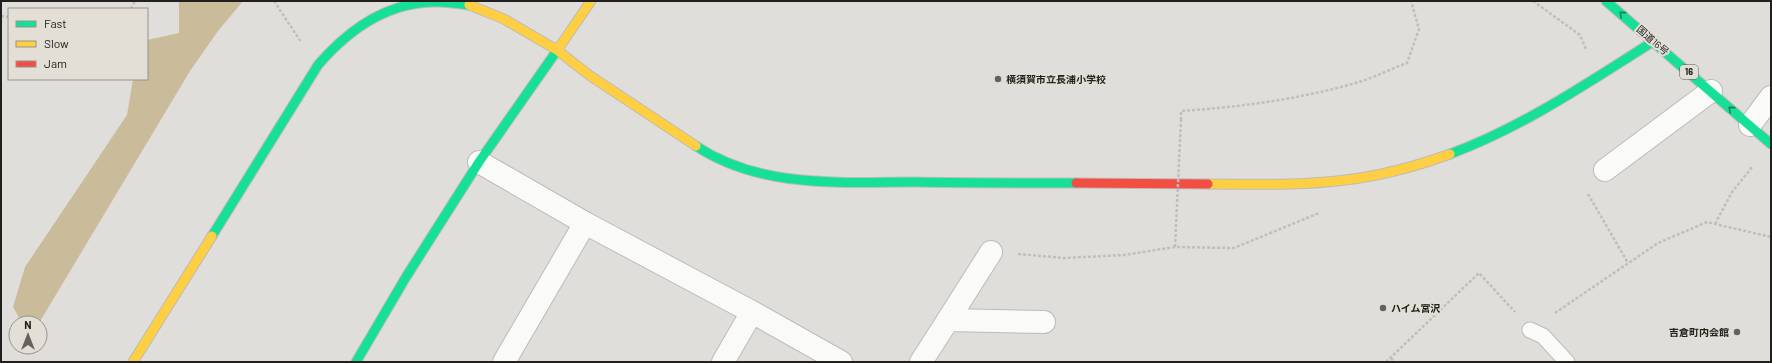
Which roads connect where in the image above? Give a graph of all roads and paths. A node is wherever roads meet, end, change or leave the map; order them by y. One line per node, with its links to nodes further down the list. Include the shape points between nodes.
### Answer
1 (274, 1): 9 (path)
2 (591, 1): 8 (main road)
3 (1412, 1): 23 (path, bridge, via 1419,29 1407,63 1360,81 1294,98 1220,109 1181,111)
4 (1533, 1): 10 (path, via 1580,36)
5 (1606, 1): 7 (main road, 国道16号 / 16, one-way to 5)
6 (438, 2): 8 (main road, via 471,5 504,19); 9 (main road, via 380,14 354,29 335,45)
7 (1654, 41): 10 (main road); 11 (main road, 国道16号 / 16)
8 (557, 50): 16 (main road); 18 (main road, via 589,75 711,156 750,172 790,180 1233,184)
9 (318, 65): 31 (main road)
10 (1597, 77): 18 (main road, via 1480,142 1379,175)
11 (1711, 91): 13 (main road, 国道16号 / 16, one-way to 11); 17 (street)
12 (1771, 97): 13 (street)
13 (1750, 125): 14 (main road, 国道16号 / 16)
14 (1771, 144)
15 (1757, 160): 21 (path, via 1732,192)
16 (479, 162): 20 (street); 32 (main road)
17 (1605, 170)
18 (1329, 182): 23 (path, via 1328,209 1234,248)
19 (1587, 192): 25 (path)
20 (585, 223): 26 (street); 33 (street)
21 (1716, 224): 22 (path); 25 (path, via 1707,222 1658,242)
22 (1771, 237)
23 (1175, 247): 24 (path, via 1064,258)
24 (991, 252): 27 (street)
25 (1628, 263): 29 (path)
26 (752, 312): 34 (street); 35 (street)
27 (948, 320): 28 (street); 36 (street)
28 (1044, 322)
29 (1530, 330): 30 (path, via 1479,273); 39 (lane, via 1543,336)
30 (1391, 358): 37 (path); 38 (path)
31 (133, 362)
32 (356, 362)
33 (504, 362)
34 (723, 362)
35 (841, 362)
36 (921, 362)
37 (1386, 362)
38 (1394, 362)
39 (1567, 362)

